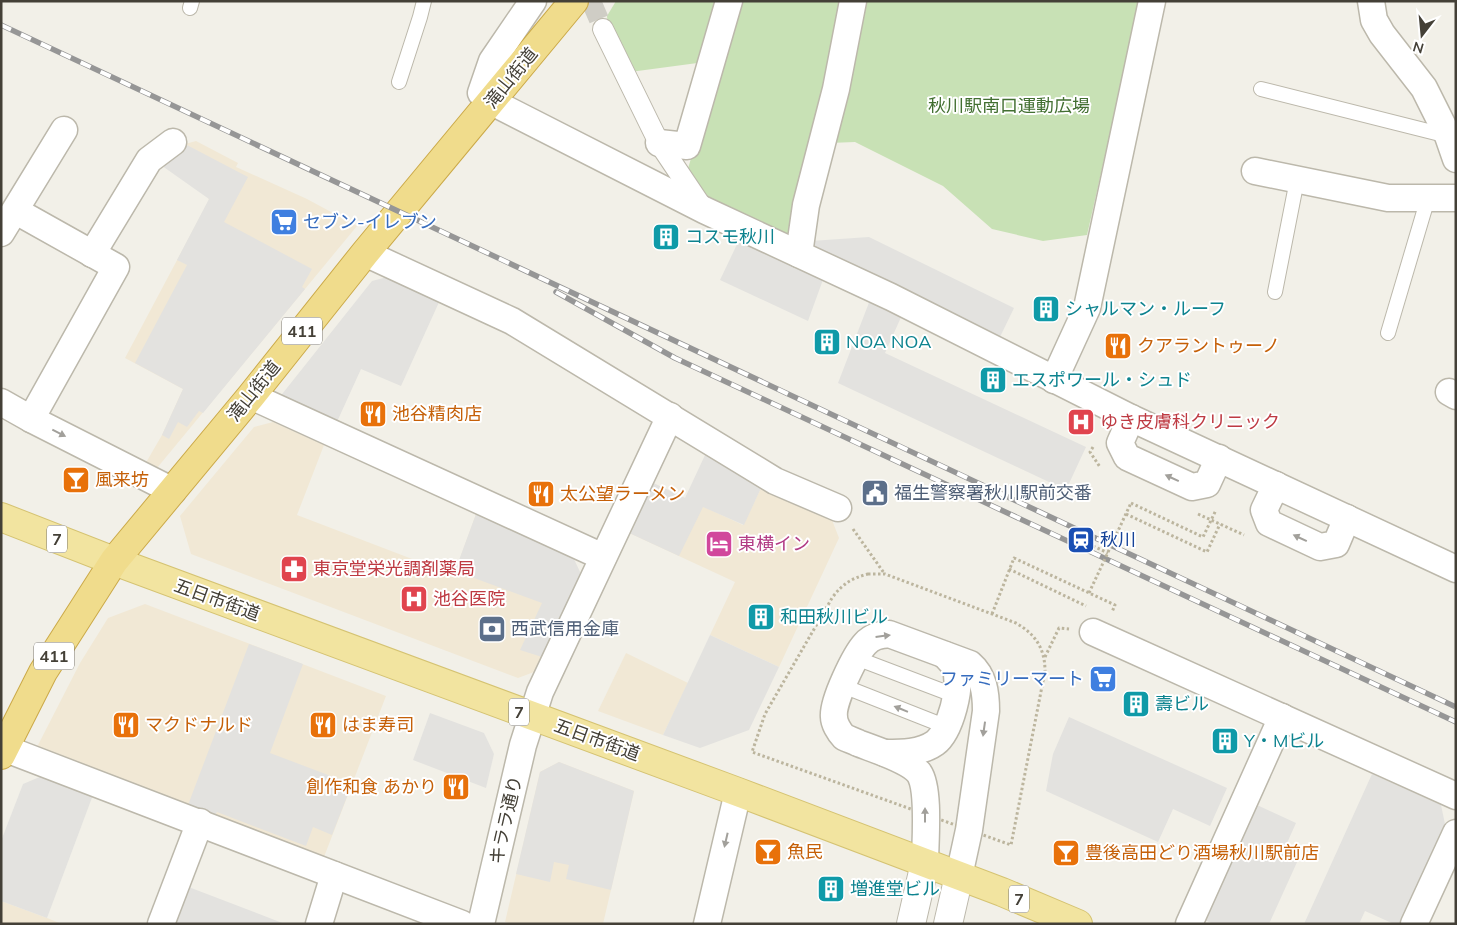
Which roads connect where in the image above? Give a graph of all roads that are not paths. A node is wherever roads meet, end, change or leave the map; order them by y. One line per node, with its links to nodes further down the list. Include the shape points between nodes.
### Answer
1 (424, 1): 9 (lane)
2 (533, 1): 11 (street, via 492,61 481,93)
3 (574, 1): 11 (highway, 滝山街道 / 411)
4 (729, 1): 14 (street, via 687,146)
5 (853, 1): 25 (street, via 836,89 806,205)
6 (1152, 1): 28 (street, via 1087,308)
7 (1372, 1): 15 (street, via 1374,20 1424,88)
8 (603, 29): 14 (street)
9 (398, 82)
10 (1261, 89): 15 (lane)
11 (492, 102): 20 (street); 23 (highway, 滝山街道 / 411)
12 (64, 130): 21 (street)
13 (173, 142): 24 (street, via 149,160)
14 (659, 143): 20 (street)
15 (1452, 148)
16 (1255, 172): 17 (street)
17 (1297, 180): 18 (street, via 1388,198); 26 (lane)
18 (1428, 198): 19 (street); 27 (lane)
19 (1456, 198)
20 (704, 210): 25 (street)
21 (16, 211): 22 (street); 24 (street)
22 (1, 233)
23 (364, 253): 29 (highway, 滝山街道 / 411); 31 (street, via 512,320)
24 (92, 254): 33 (street, via 116,267)
25 (799, 254): 28 (street)
26 (1275, 292)
27 (1388, 333)
28 (1054, 380): 32 (street)
29 (251, 396): 36 (highway, 滝山街道 / 411); 40 (street)
30 (1, 402): 33 (street)
31 (670, 416): 37 (street, via 775,481); 40 (street, キララ通り)
32 (1132, 418): 34 (street); 34 (street, one-way to 32, via 1208,484 1192,487 1184,484 1127,457 1120,443)
33 (31, 419): 36 (street, one-way to 36)
34 (1219, 458): 35 (street)
35 (1276, 485): 39 (street); 39 (street, one-way to 35, via 1336,544 1320,547 1269,523 1264,510)
36 (173, 491): 41 (highway, 滝山街道 / 411)
37 (838, 508)
38 (1, 517): 41 (main road, 五日市街道 / 7)
39 (1347, 518): 42 (street)
40 (603, 557): 48 (street, キララ通り)
41 (114, 561): 48 (main road, 五日市街道 / 7); 51 (highway, 滝山街道 / 411, via 43,672)
42 (1456, 569)
43 (1099, 619): 49 (street)
44 (945, 655): 45 (street, one-way to 44, via 875,636 889,634); 47 (street, via 955,666); 59 (street, one-way to 59, via 970,664 977,671 982,678 986,700 969,830)
45 (856, 658): 46 (street); 47 (lane)
46 (843, 686): 50 (lane, one-way to 46); 52 (street, via 833,716 836,725 844,737)
47 (956, 696): 50 (street)
48 (531, 717): 53 (main road, 五日市街道 / 7); 63 (street, キララ通り)
49 (1282, 717): 54 (street); 68 (street)
50 (947, 727): 52 (street, via 934,744 917,751)
51 (2, 750): 55 (street)
52 (884, 753): 57 (street, one-way to 52, via 922,779 914,767)
53 (738, 792): 57 (main road, 五日市街道 / 7); 64 (street, one-way to 64)
54 (1456, 796)
55 (200, 822): 58 (street); 60 (street)
56 (1456, 833): 69 (street)
57 (925, 863): 59 (main road, 五日市街道 / 7); 65 (street)
58 (334, 875): 61 (street); 62 (street)
59 (959, 876): 66 (street); 67 (main road, 五日市街道 / 7)
60 (161, 924)
61 (319, 924)
62 (462, 924)
63 (481, 924)
64 (707, 924)
65 (911, 924)
66 (948, 924)
67 (1078, 924)
68 (1189, 924)
69 (1414, 924)

